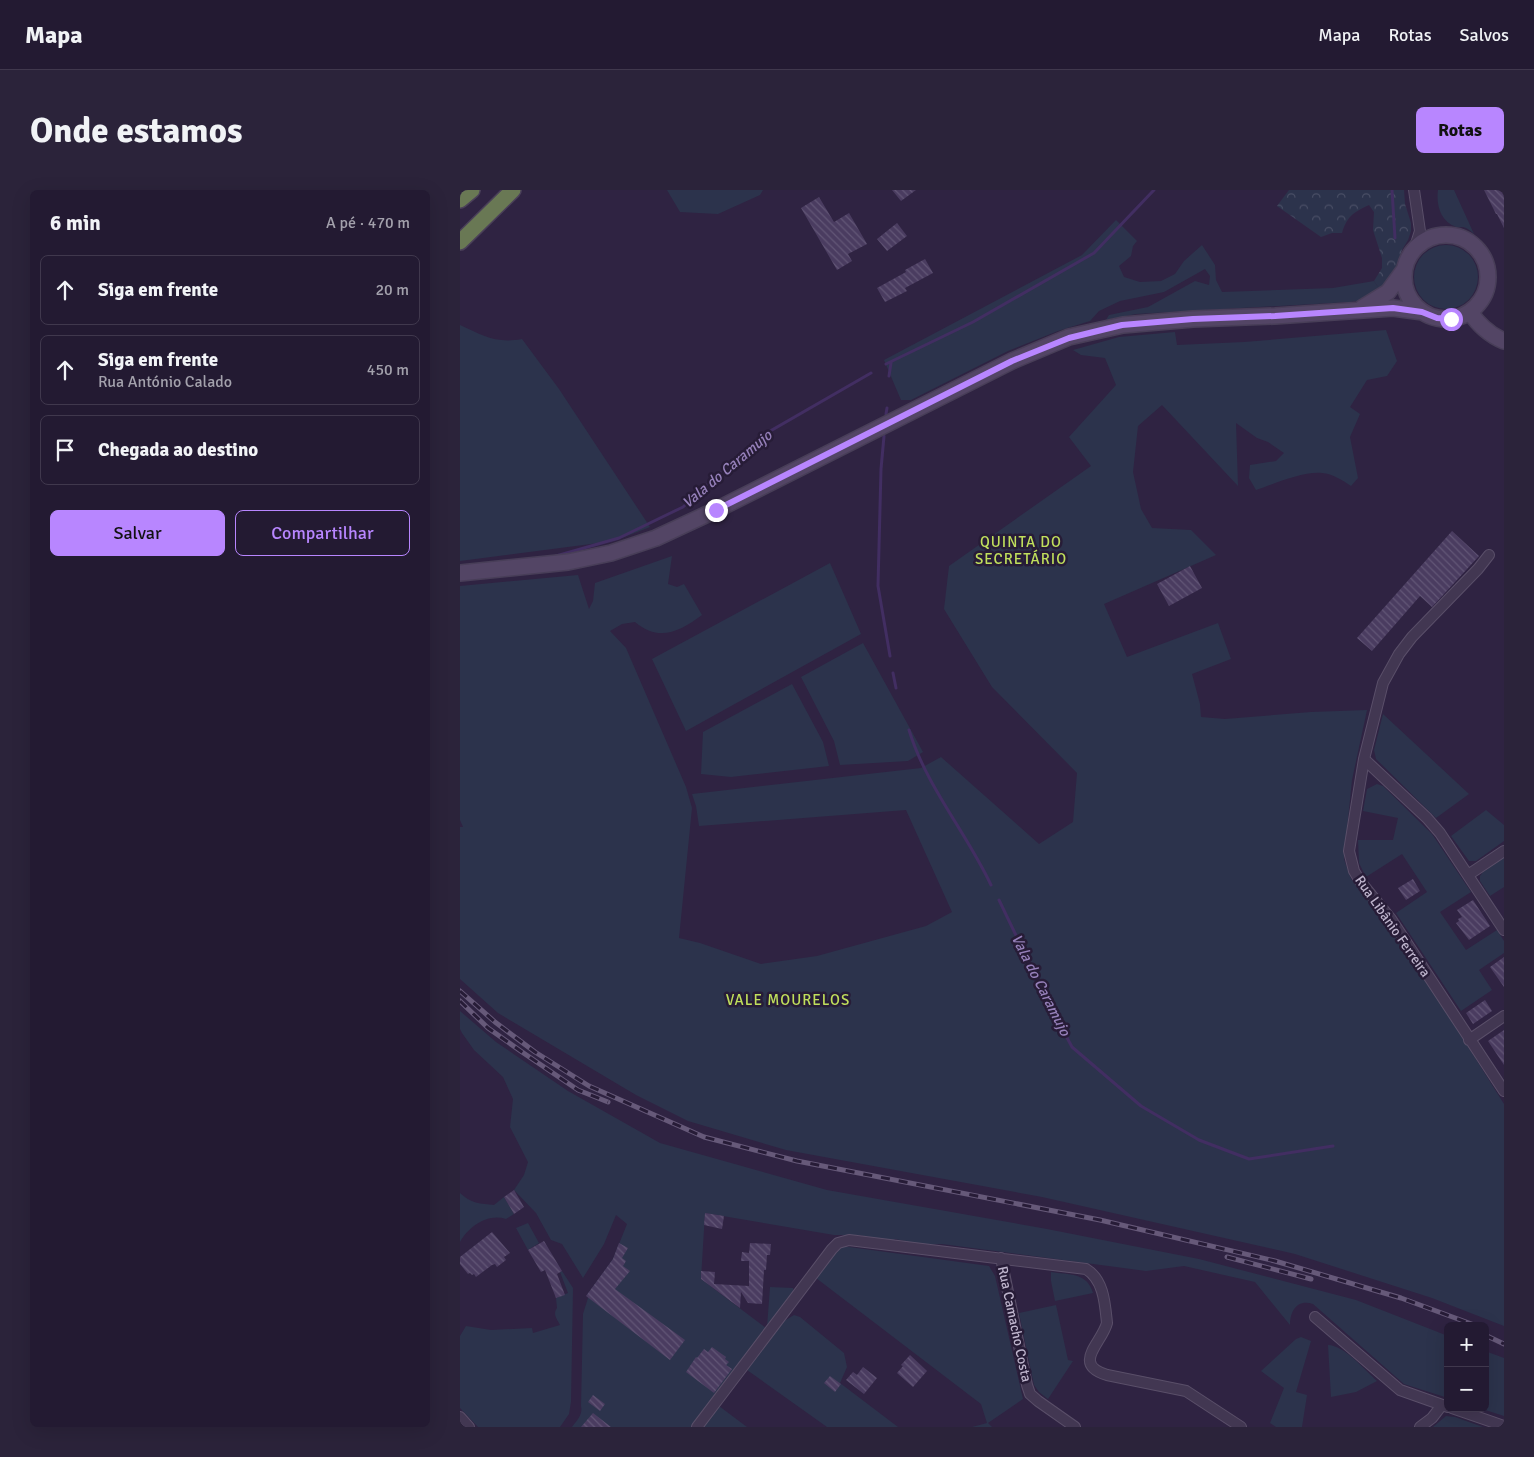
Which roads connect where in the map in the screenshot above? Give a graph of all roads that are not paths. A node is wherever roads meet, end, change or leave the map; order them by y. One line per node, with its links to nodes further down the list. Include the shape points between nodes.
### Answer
1 (472, 190): 4 (highway)
2 (513, 190): 5 (highway)
3 (1414, 190): 6 (street, via 1420,231)
4 (460, 200)
5 (460, 242)
6 (1414, 250): 7 (street); 10 (street, via 1433,237 1448,236 1467,241 1476,248 1488,278 1484,294)
7 (1404, 270): 8 (street, via 1388,292); 9 (street, via 1409,297)
8 (1357, 310): 9 (street, via 1393,308); 13 (street, via 1122,325 1069,338 1012,361 656,538 611,553 568,562)
9 (1422, 312): 10 (street, via 1451,319)
10 (1470, 312): 11 (street, via 1476,322)
11 (1504, 342)
12 (1489, 555): 14 (street, Rua Libânio Ferreira, via 1428,618 1399,654 1383,683)
13 (460, 573)
14 (1364, 759): 16 (street, via 1434,826); 19 (street, Rua Libânio Ferreira, via 1350,844 1354,871 1396,927)
15 (1504, 851): 16 (street)
16 (1468, 875): 17 (street)
17 (1504, 930)
18 (1504, 1016): 19 (street)
19 (1470, 1040): 20 (street, Rua Libânio Ferreira)
20 (1504, 1091)
21 (1001, 1258): 29 (street, via 849,1240 838,1244); 30 (street, Rua Camacho Costa, via 1030,1394); 31 (street, via 1072,1266 1094,1274 1101,1288 1107,1323 1091,1353 1092,1367 1107,1375 1186,1391)
22 (1315, 1317): 23 (street, via 1400,1390)
23 (1444, 1406)
24 (1444, 1407): 32 (street)
25 (1464, 1412): 27 (street)
26 (460, 1417): 28 (street)
27 (1504, 1426)
28 (469, 1427)
29 (697, 1427)
30 (1076, 1427)
31 (1241, 1427)
32 (1420, 1427)

